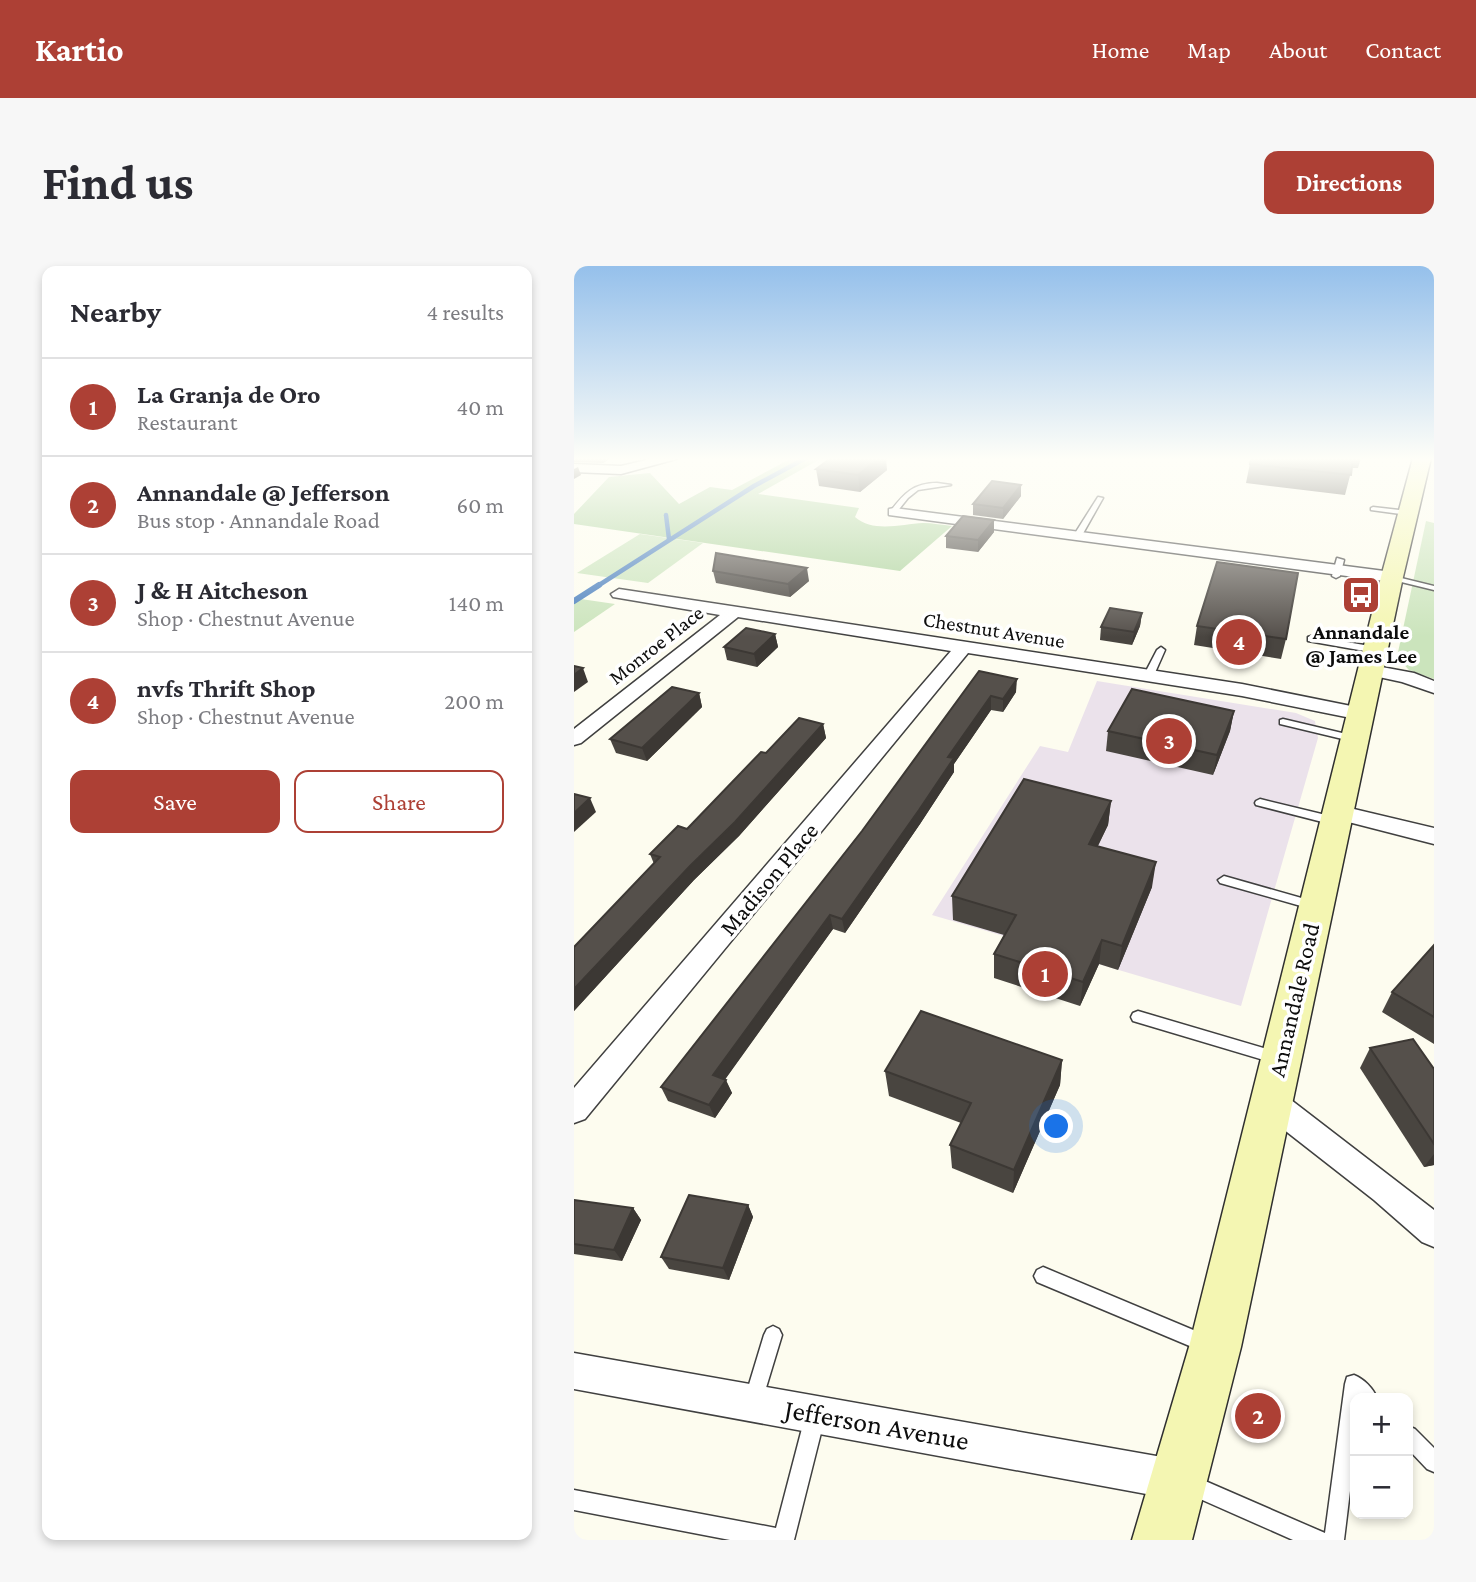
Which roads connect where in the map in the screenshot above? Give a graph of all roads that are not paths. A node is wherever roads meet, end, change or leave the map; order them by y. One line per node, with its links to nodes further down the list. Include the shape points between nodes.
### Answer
1 (969, 517): 4 (street)
2 (1088, 517): 4 (lane)
3 (1390, 517): 5 (main road, Annandale Road)
4 (1078, 535): 5 (street)
5 (1392, 577): 6 (lane); 7 (lane); 13 (main road, Annandale Road)
6 (1434, 582)
7 (1434, 588)
8 (619, 594): 9 (street, Chestnut Avenue)
9 (734, 612): 11 (street, Chestnut Avenue); 18 (street, Monroe Place)
10 (1311, 639): 13 (lane)
11 (963, 648): 14 (street, Chestnut Avenue); 27 (street, Madison Place)
12 (1161, 650): 14 (lane)
13 (1374, 660): 15 (street); 17 (main road, Annandale Road)
14 (1149, 675): 17 (street, Chestnut Avenue, via 1295,699)
15 (1434, 687)
16 (1283, 722): 17 (lane)
17 (1358, 727): 20 (main road, Annandale Road)
18 (574, 739)
19 (1260, 803): 20 (lane)
20 (1336, 816): 21 (street); 23 (main road, Annandale Road)
21 (1434, 836)
22 (1224, 880): 23 (lane)
23 (1316, 906): 25 (main road, Annandale Road)
24 (1138, 1017): 25 (lane)
25 (1281, 1059): 26 (main road, Annandale Road)
26 (1271, 1101): 28 (street); 31 (main road, Annandale Road)
27 (574, 1110)
28 (1434, 1231)
29 (1043, 1276): 31 (lane)
30 (773, 1335): 35 (lane)
31 (1215, 1347): 40 (main road, Annandale Road)
32 (574, 1371): 35 (street, Jefferson Avenue)
33 (1353, 1393): 34 (lane, via 1354,1384)
34 (1363, 1393)
35 (753, 1402): 36 (street, Jefferson Avenue)
36 (816, 1413): 40 (street, Jefferson Avenue); 42 (lane)
37 (1350, 1415): 45 (lane)
38 (1413, 1441): 39 (lane)
39 (1434, 1462)
40 (1180, 1480): 43 (main road, Annandale Road); 44 (lane)
41 (574, 1500): 42 (lane)
42 (784, 1540)
43 (1162, 1540)
44 (1317, 1540)
45 (1334, 1540)

